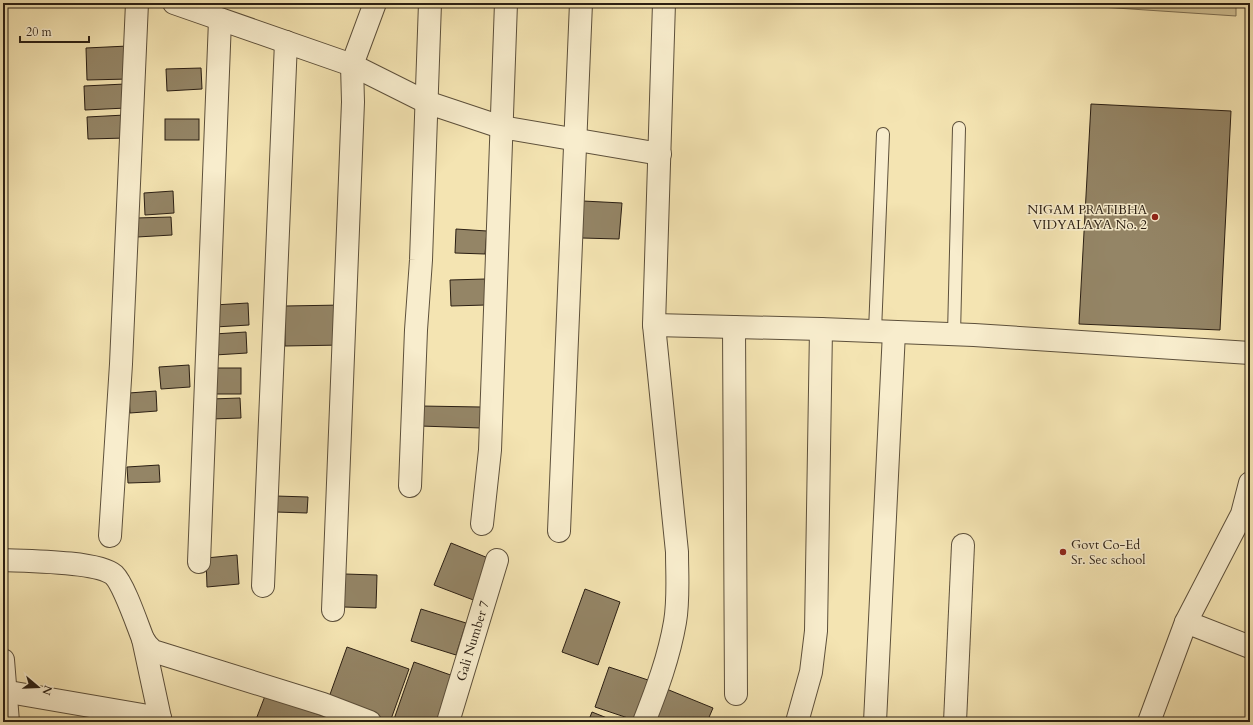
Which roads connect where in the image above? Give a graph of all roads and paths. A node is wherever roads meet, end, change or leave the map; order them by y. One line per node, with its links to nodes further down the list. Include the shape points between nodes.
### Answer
1 (137, 3): 27 (street, via 121,364)
2 (174, 3): 8 (street)
3 (375, 3): 10 (street)
4 (430, 3): 11 (street)
5 (506, 3): 12 (street)
6 (581, 3): 15 (street)
7 (664, 3): 16 (street)
8 (220, 20): 9 (street); 31 (street)
9 (286, 42): 10 (street); 32 (street)
10 (352, 65): 11 (street); 33 (street, via 353,102)
11 (426, 102): 12 (street); 24 (street)
12 (501, 127): 15 (street); 25 (street, via 490,450)
13 (959, 128): 21 (lane)
14 (884, 134): 20 (lane)
15 (576, 140): 16 (street); 26 (street)
16 (660, 154): 17 (street)
17 (654, 325): 18 (street); 45 (street, via 677,552 678,590 675,622 666,664)
18 (734, 327): 19 (street); 39 (street)
19 (821, 329): 20 (street); 46 (street, via 816,631 811,672)
20 (885, 332): 21 (street); 47 (street)
21 (954, 334): 22 (street)
22 (1250, 352)
23 (1250, 483): 34 (street, via 1242,514)
24 (410, 486)
25 (482, 524)
26 (559, 531)
27 (110, 536)
28 (963, 545): 48 (street)
29 (3, 560): 35 (street, via 102,568 114,575 121,584)
30 (497, 560): 44 (street, Gali Number 7)
31 (199, 562)
32 (263, 586)
33 (333, 610)
34 (1186, 622): 36 (street); 49 (street)
35 (143, 639): 40 (street, via 153,651 315,702); 41 (street)
36 (1250, 647)
37 (3, 660): 38 (street)
38 (4, 692): 41 (street); 42 (street)
39 (736, 694)
40 (339, 716): 43 (street)
41 (161, 720)
42 (8, 722)
43 (370, 722)
44 (448, 722)
45 (644, 722)
46 (798, 722)
47 (875, 722)
48 (955, 722)
49 (1149, 722)

